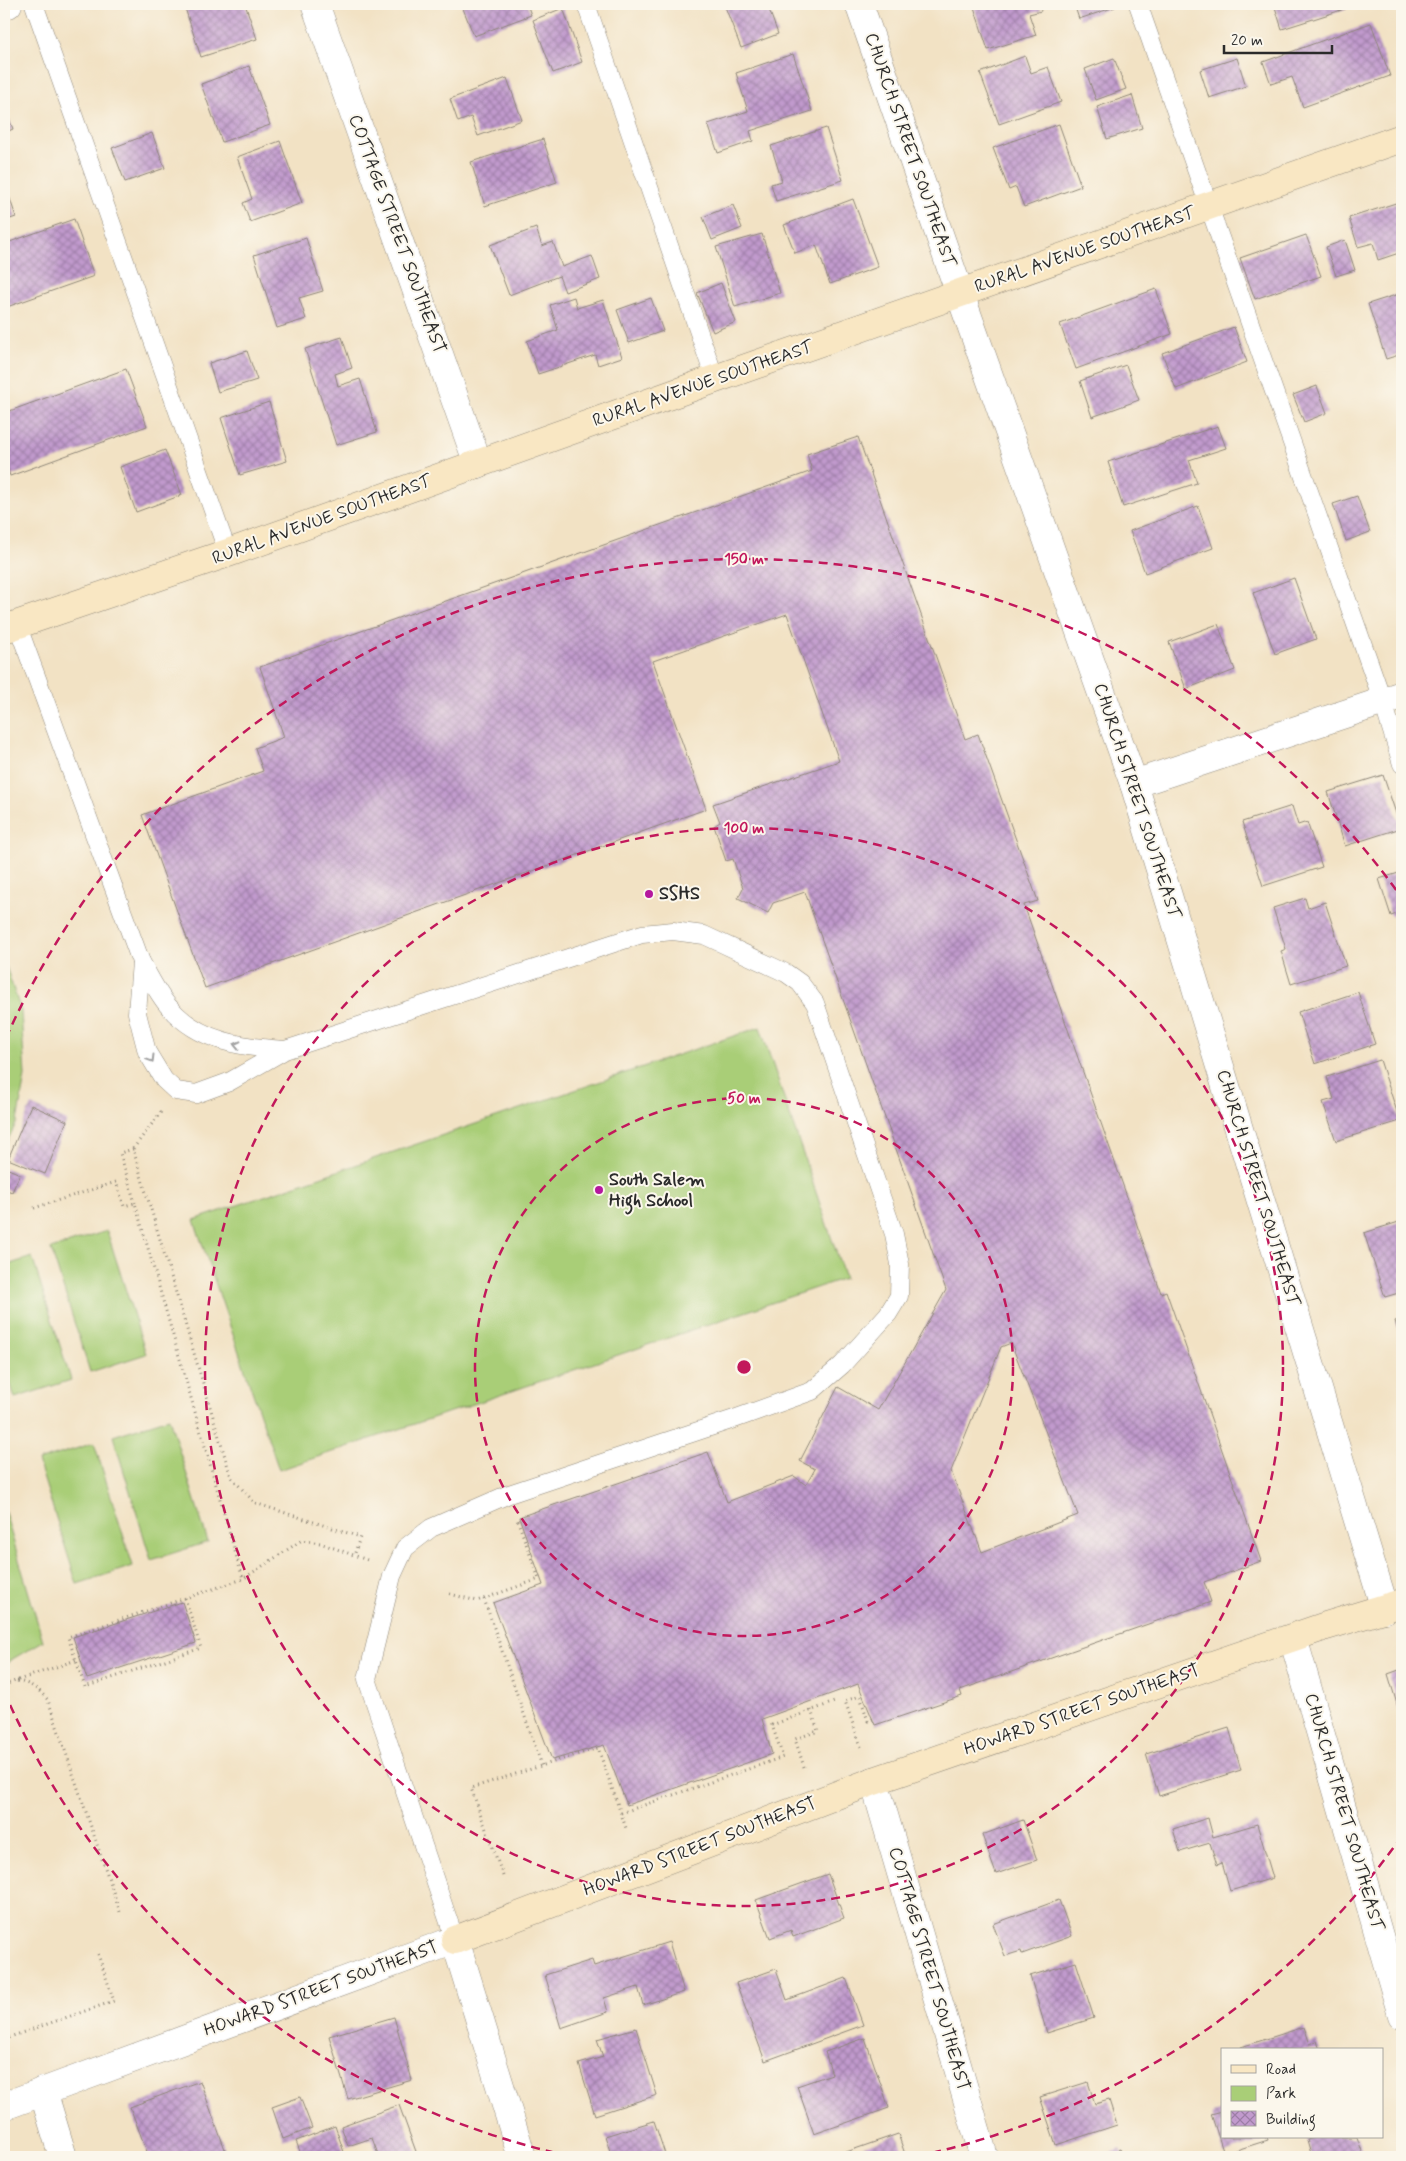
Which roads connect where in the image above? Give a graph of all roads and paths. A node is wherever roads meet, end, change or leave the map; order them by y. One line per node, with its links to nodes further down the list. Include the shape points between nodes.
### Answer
1 (8, 4): 7 (street)
2 (34, 4): 13 (lane)
3 (315, 4): 12 (street, COTTAGE STREET SOUTHEAST)
4 (586, 4): 11 (lane)
5 (859, 4): 10 (street, CHURCH STREET SOUTHEAST)
6 (1138, 4): 9 (lane)
7 (4, 5)
8 (1402, 138): 9 (street, RURAL AVENUE SOUTHEAST)
9 (1208, 207): 10 (street, RURAL AVENUE SOUTHEAST); 15 (lane)
10 (960, 294): 11 (street, RURAL AVENUE SOUTHEAST); 17 (street, CHURCH STREET SOUTHEAST)
11 (715, 379): 12 (street, RURAL AVENUE SOUTHEAST)
12 (478, 464): 13 (street, RURAL AVENUE SOUTHEAST)
13 (228, 553): 14 (street, RURAL AVENUE SOUTHEAST)
14 (11, 627): 18 (lane)
15 (1393, 699): 16 (lane); 17 (street)
16 (1402, 764)
17 (1134, 784): 29 (street, CHURCH STREET SOUTHEAST)
18 (141, 962): 19 (lane, one-way to 18, via 243,1047 214,1040 193,1028 170,1008); 20 (lane, one-way to 20, via 137,1012 147,1052 164,1080)
19 (285, 1050): 20 (lane, via 230,1082 196,1094); 24 (lane, via 642,934 673,931 704,935 779,969 800,983 815,1003 894,1234 900,1279 898,1296 888,1314 842,1365 812,1391)
20 (176, 1091): 21 (path)
21 (133, 1149): 22 (path, via 120,1153); 25 (path, via 231,1477 255,1502 360,1537 354,1556 302,1540)
22 (135, 1203): 23 (path, via 124,1206 116,1182); 25 (path)
23 (34, 1208)
24 (509, 1494): 28 (path, via 539,1579); 45 (lane, via 431,1528 405,1548 390,1586 367,1678)
25 (243, 1579): 27 (path)
26 (450, 1594): 28 (path, via 477,1601)
27 (184, 1598): 31 (path, via 68,1637); 31 (path, via 201,1648 85,1687)
28 (484, 1598): 38 (path)
29 (1394, 1606): 30 (street, HOWARD STREET SOUTHEAST)
30 (1293, 1638): 40 (street, HOWARD STREET SOUTHEAST); 47 (street, CHURCH STREET SOUTHEAST)
31 (76, 1660): 32 (path)
32 (17, 1681): 33 (path); 44 (path, via 37,1688 48,1700)
33 (4, 1685)
34 (837, 1701): 35 (path)
35 (811, 1710): 39 (path, via 818,1731 795,1739); 41 (path, via 772,1725 783,1757)
36 (873, 1719): 37 (path, via 868,1721 860,1696 846,1701)
37 (861, 1747)
38 (542, 1766): 41 (path, via 598,1748); 43 (path, via 471,1788)
39 (804, 1767)
40 (874, 1781): 45 (street, HOWARD STREET SOUTHEAST); 53 (street, COTTAGE STREET SOUTHEAST)
41 (621, 1813): 42 (path)
42 (627, 1831)
43 (503, 1876)
44 (121, 1915)
45 (455, 1940): 49 (street, HOWARD STREET SOUTHEAST); 52 (street)
46 (98, 1954): 48 (path, via 114,2001)
47 (1402, 2015)
48 (4, 2039)
49 (43, 2091): 50 (street, HOWARD STREET SOUTHEAST); 51 (street)
50 (4, 2106)
51 (63, 2157)
52 (522, 2157)
53 (984, 2157)

